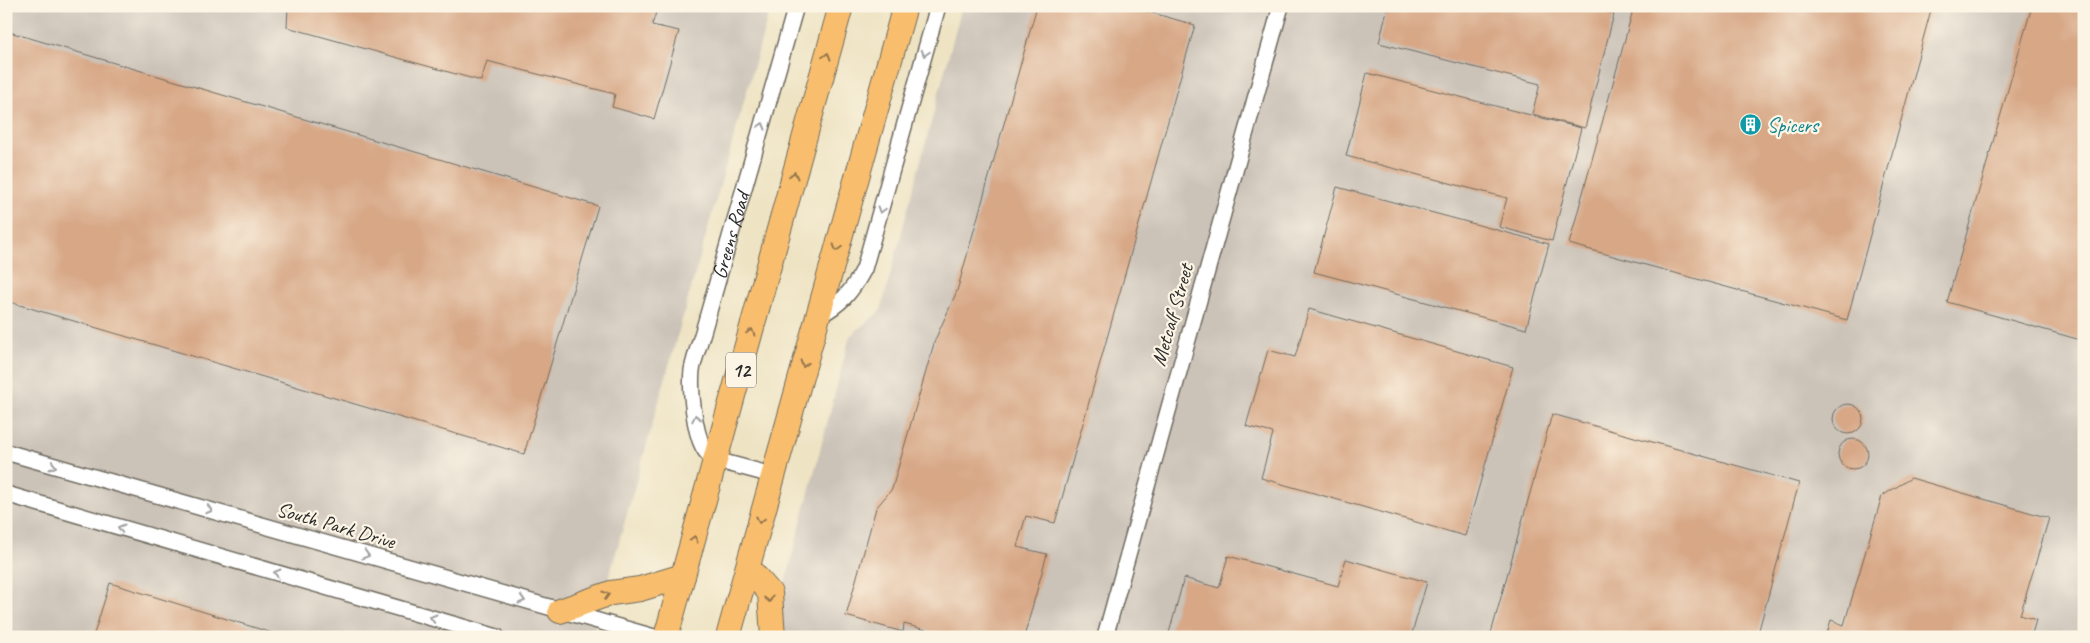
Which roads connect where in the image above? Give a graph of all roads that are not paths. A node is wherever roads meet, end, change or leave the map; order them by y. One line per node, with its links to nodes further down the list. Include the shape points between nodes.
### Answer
1 (796, 6): 8 (street, Greens Road, one-way to 1, via 702,446 691,389 692,370)
2 (842, 6): 8 (main road, 12, one-way to 2)
3 (905, 6): 6 (main road, one-way to 6)
4 (938, 6): 6 (street, one-way to 6, via 864,269 848,295)
5 (1281, 6): 19 (street, Metcalf Street)
6 (817, 317): 9 (main road, one-way to 9)
7 (6, 452): 13 (street, South Park Drive, one-way to 13)
8 (716, 460): 9 (street); 12 (main road, 12, one-way to 8)
9 (772, 475): 11 (main road, one-way to 11)
10 (6, 494): 14 (street, one-way to 10)
11 (748, 568): 17 (main road); 18 (main road, one-way to 18, via 770,593)
12 (684, 576): 13 (main road, one-way to 12, via 611,593 640,589); 16 (main road, 12)
13 (560, 611): 15 (street, South Park Drive)
14 (497, 637)
15 (654, 637)
16 (666, 637)
17 (728, 637)
18 (773, 637)
19 (1105, 637)

